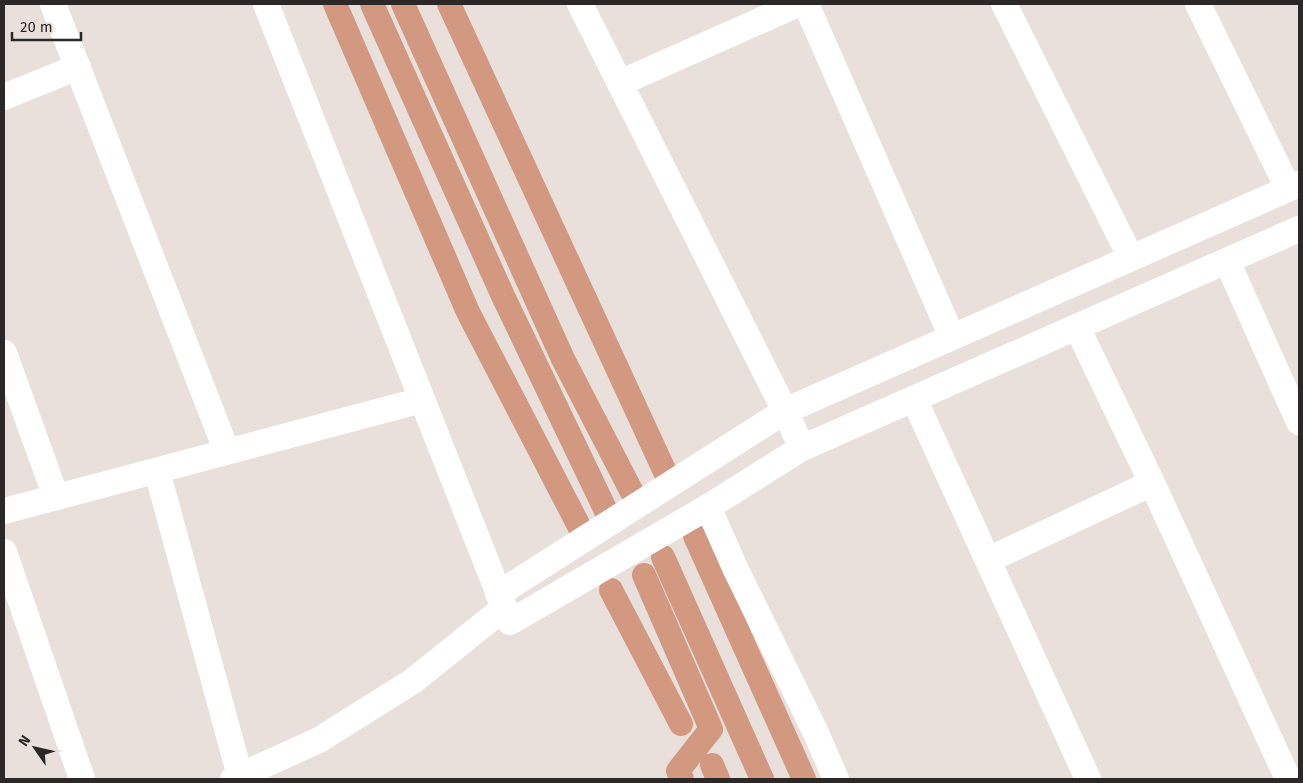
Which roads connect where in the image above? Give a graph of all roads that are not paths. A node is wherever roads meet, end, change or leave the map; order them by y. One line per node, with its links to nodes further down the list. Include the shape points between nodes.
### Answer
1 (53, 4): 8 (street)
2 (266, 4): 19 (street)
3 (580, 4): 9 (street)
4 (798, 4): 9 (street)
5 (806, 4): 16 (street)
6 (1004, 4): 13 (street)
7 (1208, 7): 11 (street)
8 (78, 67): 10 (street); 23 (street)
9 (620, 84): 20 (street)
10 (4, 97)
11 (1294, 186): 13 (street)
12 (1299, 229): 14 (street)
13 (1131, 258): 16 (street)
14 (1227, 261): 15 (street); 21 (street)
15 (1077, 327): 18 (street); 25 (street)
16 (952, 337): 20 (street)
17 (4, 353): 26 (street)
18 (914, 399): 22 (street); 30 (street)
19 (422, 400): 23 (street); 31 (street)
20 (785, 411): 22 (street); 31 (street)
21 (1299, 422)
22 (802, 448): 27 (street)
23 (227, 452): 24 (street)
24 (156, 471): 26 (street); 32 (street)
25 (1152, 483): 30 (street); 36 (street)
26 (56, 497): 28 (street)
27 (708, 507): 31 (street); 34 (street)
28 (4, 511)
29 (4, 552): 33 (street)
30 (988, 560): 35 (street)
31 (504, 608): 32 (street, via 413,681 319,740)
32 (236, 778)
33 (82, 779)
34 (836, 779)
35 (1088, 779)
36 (1288, 779)

